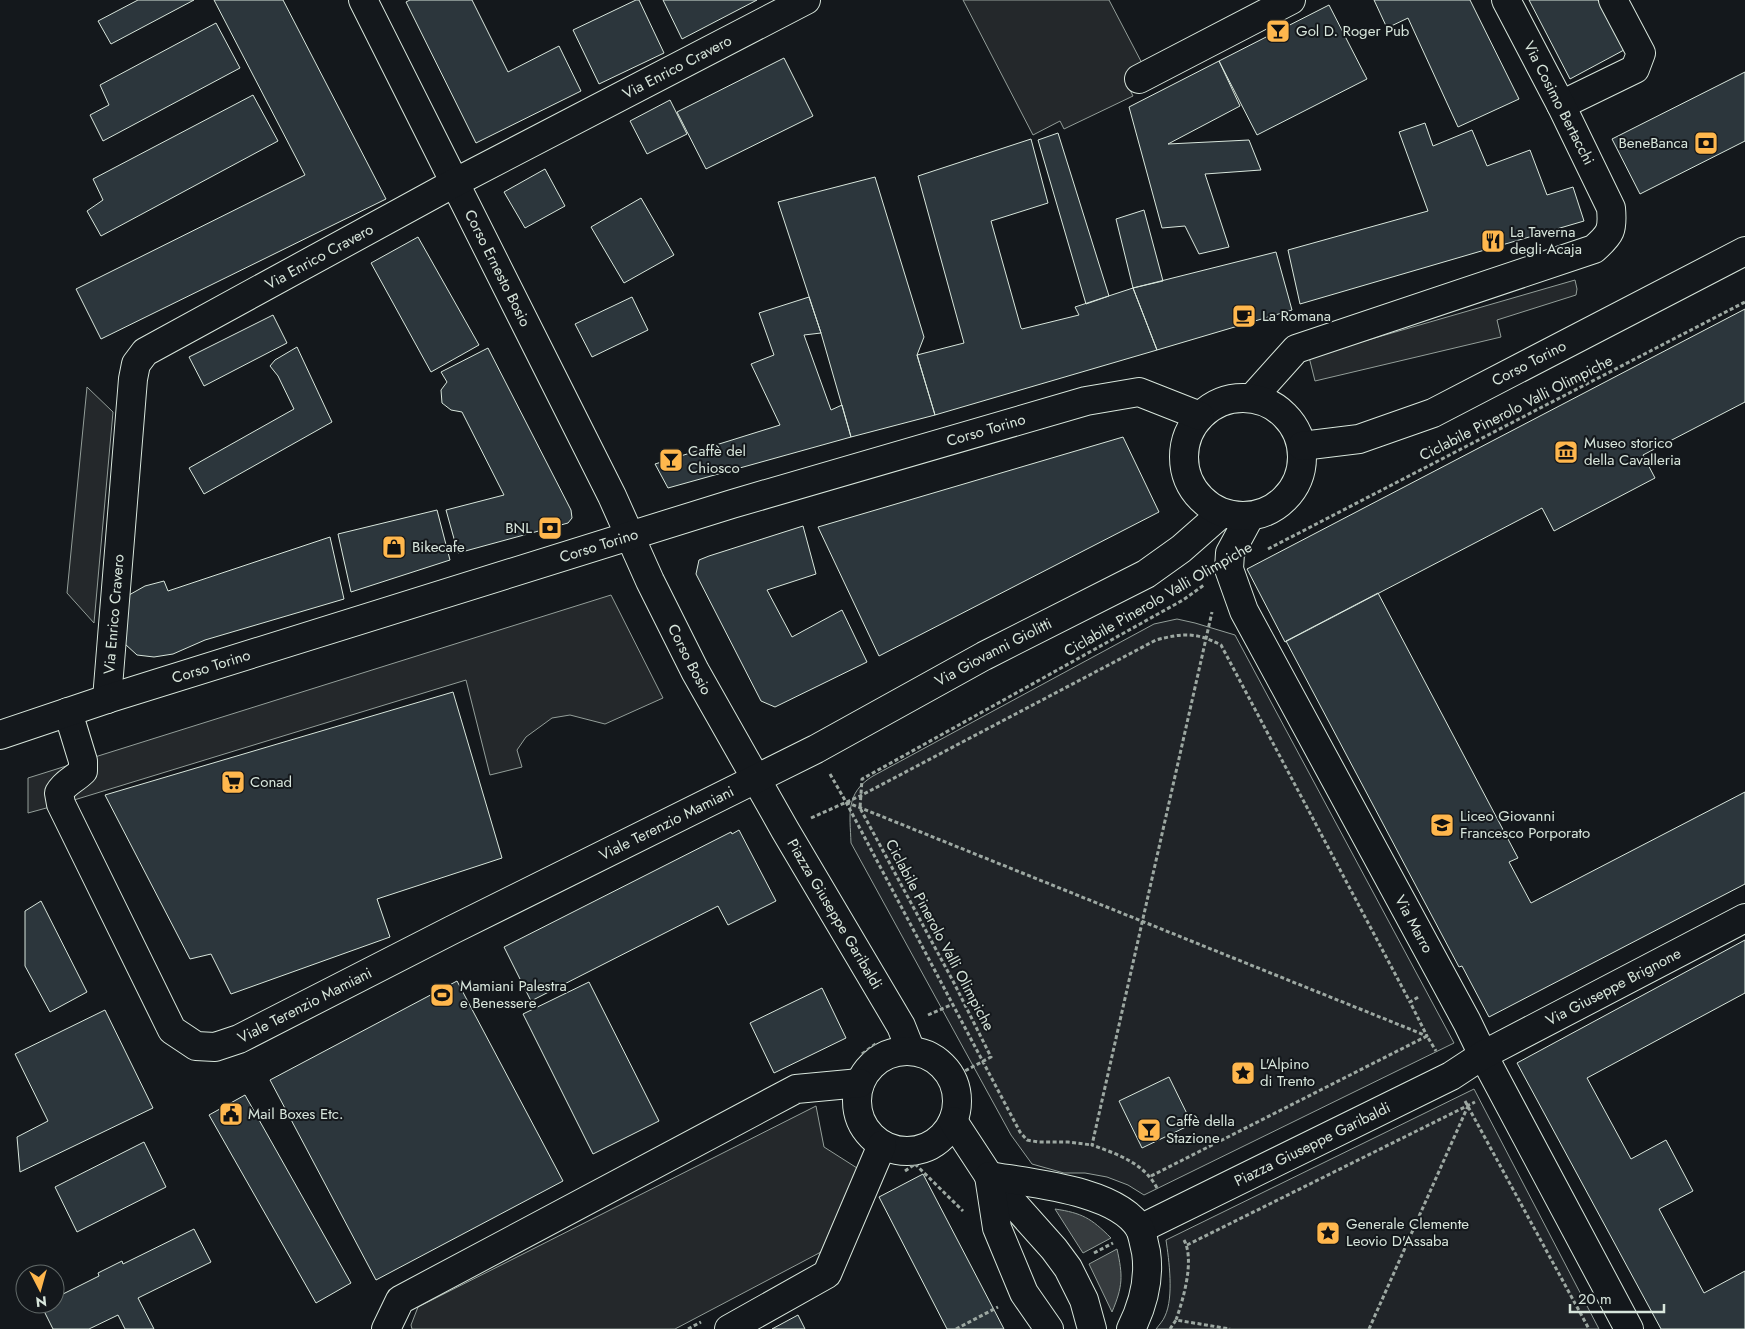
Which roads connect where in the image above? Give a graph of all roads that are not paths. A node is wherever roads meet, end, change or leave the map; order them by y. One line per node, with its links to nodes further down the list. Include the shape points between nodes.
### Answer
1 (364, 0): 8 (street, Corso Ernesto Bosio)
2 (806, 0): 8 (street, Via Enrico Cravero)
3 (1292, 0): 6 (street)
4 (1506, 0): 7 (street, Via Cosimo Bertacchi)
5 (1613, 0): 7 (street, via 1641,53 1635,69)
6 (1139, 79)
7 (1561, 105): 10 (street, Via Cosimo Bertacchi, via 1610,208 1610,233 1594,249 1296,349)
8 (456, 182): 15 (street, Corso Ernesto Bosio); 16 (street, Via Enrico Cravero, via 145,352 136,364)
9 (1745, 251): 12 (street, Corso Torino, via 1433,413 1359,439)
10 (1252, 398): 11 (street, via 1233,398 1215,404); 12 (street, via 1269,403 1285,414 1296,428)
11 (1200, 416): 13 (street, via 1186,442 1185,470 1192,488 1205,503); 15 (street, Corso Torino, via 1139,392 1086,401)
12 (1302, 446): 14 (street, via 1300,475 1285,500 1269,511)
13 (1222, 513): 14 (street); 19 (street, Via Giovanni Giolitti, via 1182,549 1146,574)
14 (1250, 516): 22 (street, Via Marro, via 1230,553 1229,569 1244,611)
15 (630, 537): 16 (street, Corso Torino); 19 (street, Corso Bosio, via 695,672)
16 (107, 699): 17 (street, Corso Torino)
17 (68, 712): 18 (street, Corso Torino); 19 (street, Viale Terenzio Mamiani, via 83,771 64,785 59,793 61,804 172,1030 196,1046 215,1047 239,1039)
18 (0, 735)
19 (756, 778): 21 (street, Piazza Giuseppe Garibaldi, via 901,1026)
20 (1745, 918): 22 (street, Via Giuseppe Brignone)
21 (911, 1051): 23 (street, via 895,1052 880,1058); 24 (street, via 940,1063 950,1075 956,1090 957,1106)
22 (1483, 1055): 27 (street, Piazza Giuseppe Garibaldi, via 1450,1076); 33 (street, Via Marro)
23 (860, 1082): 25 (street, via 857,1094 860,1120 868,1133); 28 (street, via 796,1089 400,1300)
24 (953, 1121): 25 (street, via 944,1135 931,1145 915,1150 898,1150); 26 (street)
25 (882, 1145): 29 (street, via 827,1274)
26 (989, 1176): 27 (street, via 1103,1200 1127,1215); 30 (street, via 997,1228 1024,1294); 31 (street, via 1068,1268 1084,1300)
27 (1140, 1229): 32 (street, via 1148,1273 1140,1311)
28 (386, 1329)
29 (729, 1329)
30 (1049, 1329)
31 (1092, 1329)
32 (1131, 1329)
33 (1629, 1329)

